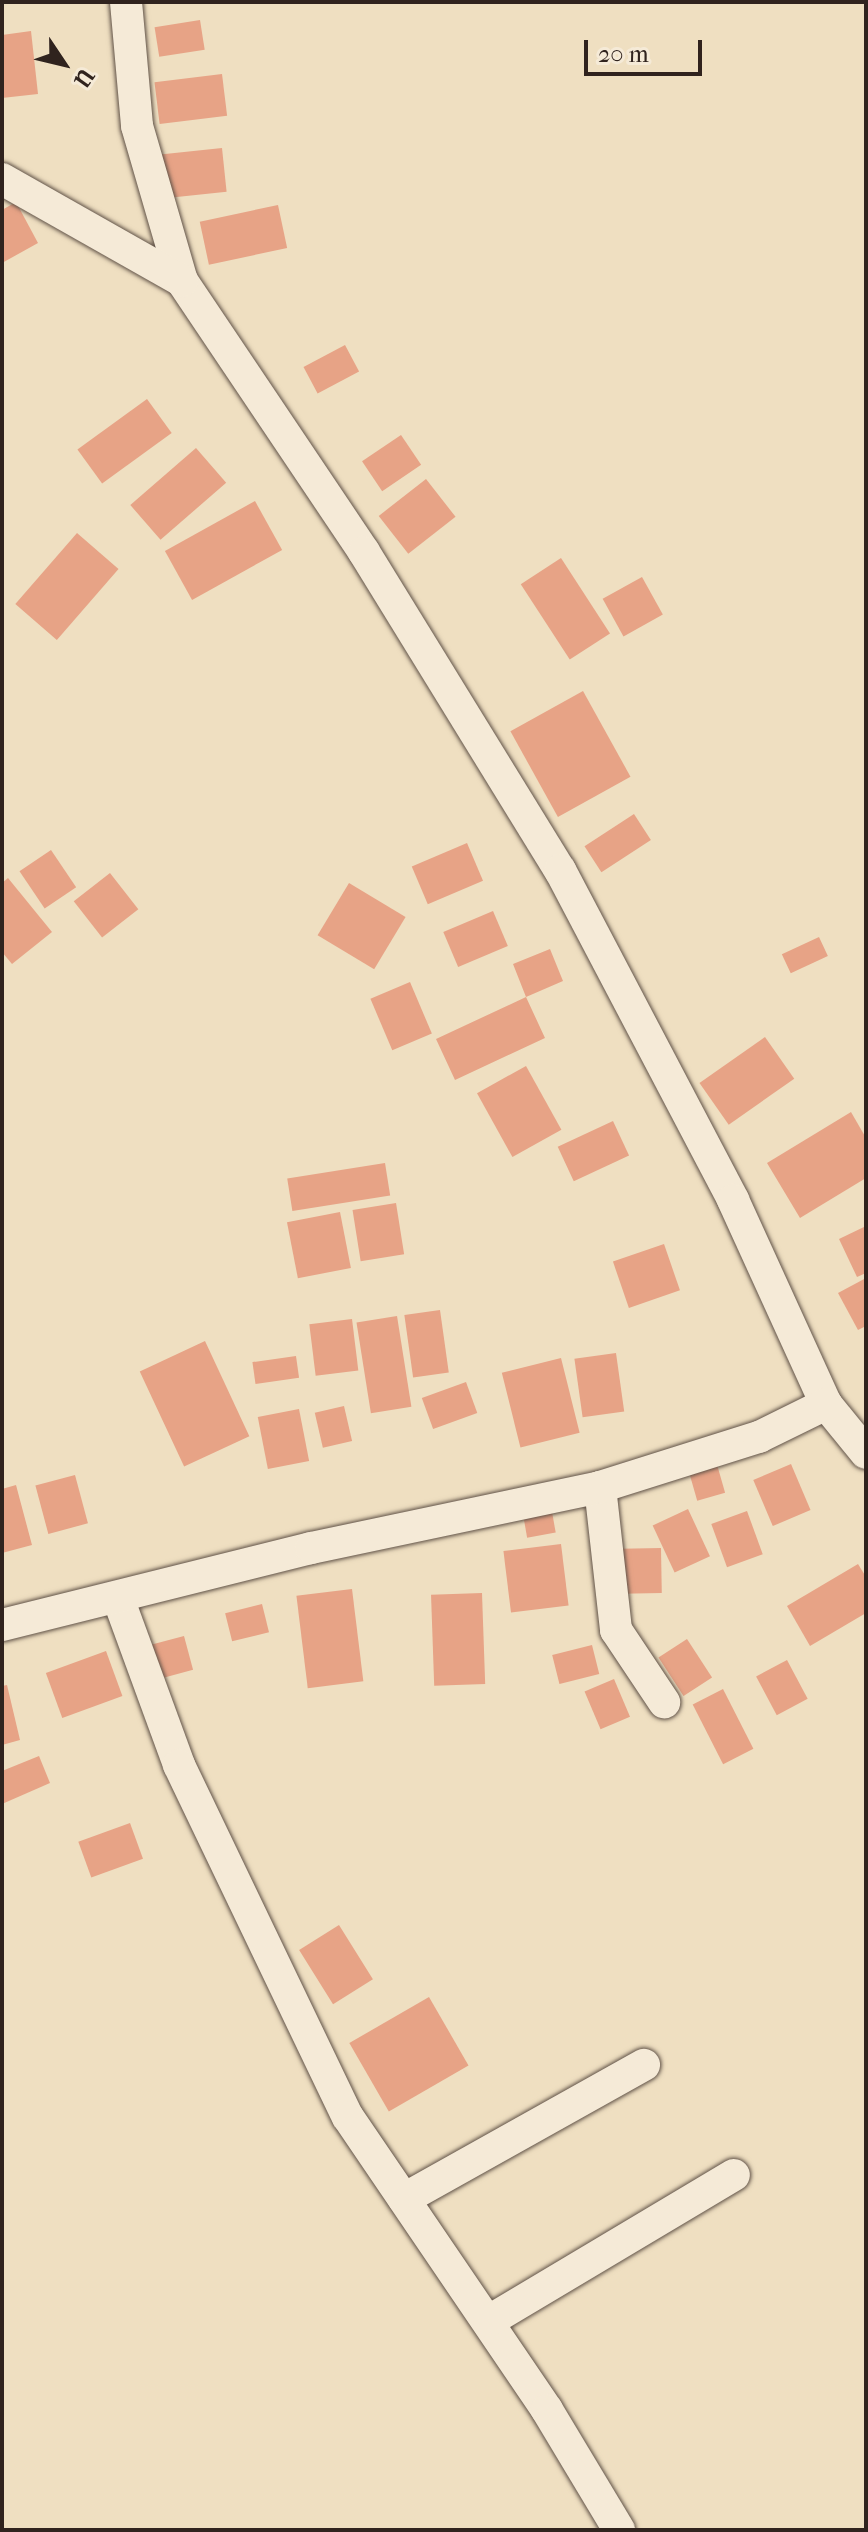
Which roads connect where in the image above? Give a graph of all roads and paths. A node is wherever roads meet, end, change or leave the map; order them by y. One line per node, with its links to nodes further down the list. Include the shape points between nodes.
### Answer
1 (126, 2): 3 (street, via 144,162)
2 (2, 179): 3 (street)
3 (182, 281): 4 (street, via 364,552 560,870 733,1200)
4 (826, 1404): 5 (street); 6 (street, via 759,1437)
5 (866, 1453)
6 (600, 1487): 7 (street, via 311,1548); 9 (street, via 616,1630)
7 (118, 1598): 8 (street); 12 (street, via 179,1765 348,2117)
8 (2, 1625)
9 (664, 1702)
10 (644, 2065): 12 (street)
11 (734, 2175): 13 (street)
12 (404, 2199): 13 (street)
13 (489, 2321): 14 (street)
14 (619, 2530)

